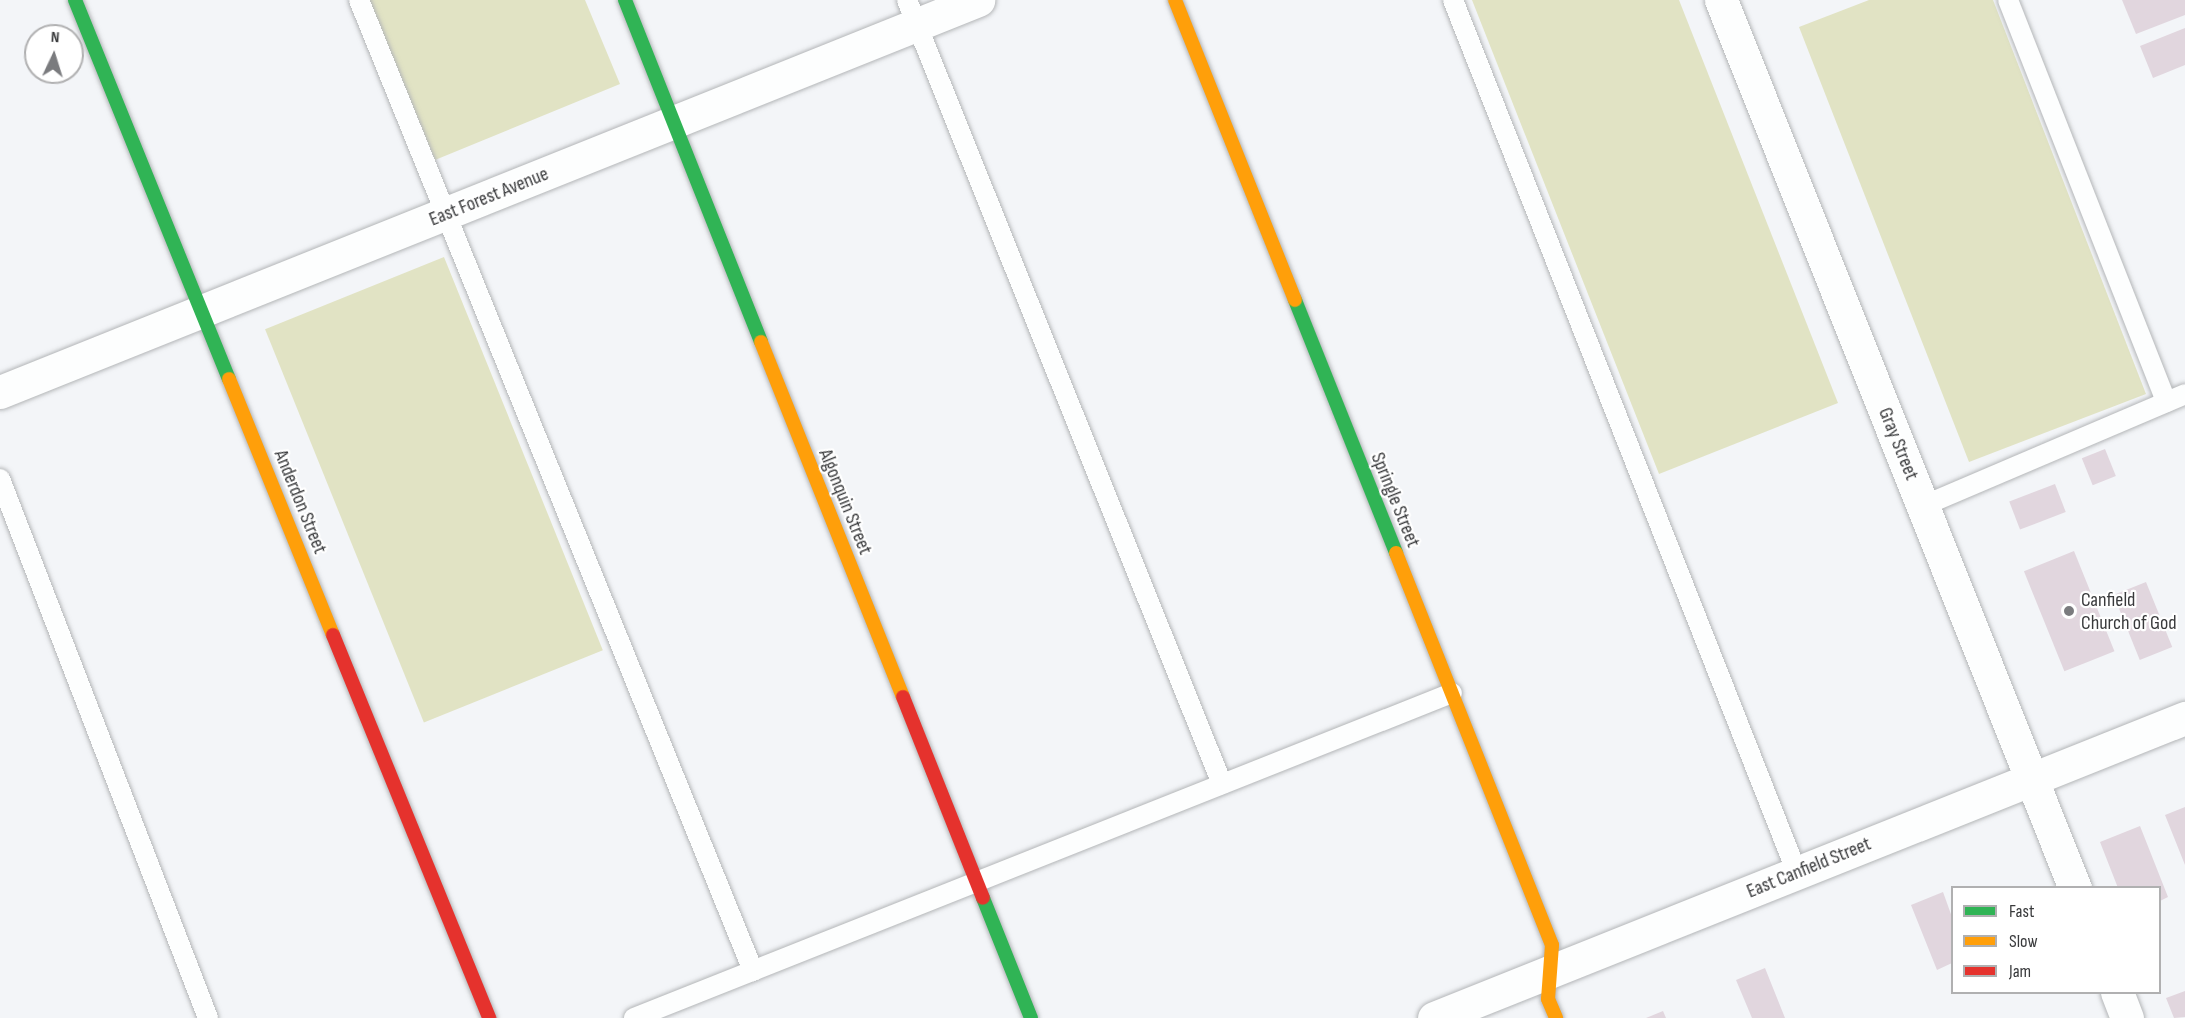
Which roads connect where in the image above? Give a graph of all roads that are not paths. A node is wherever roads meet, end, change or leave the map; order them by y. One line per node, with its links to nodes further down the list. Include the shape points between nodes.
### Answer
1 (75, 0): 12 (street, Anderdon Street)
2 (359, 0): 11 (lane)
3 (625, 0): 10 (street, Algonquin Street)
4 (978, 0): 9 (street, East Forest Avenue)
5 (1175, 0): 18 (street, Springle Street)
6 (1454, 0): 22 (lane)
7 (1721, 0): 17 (street, Gray Street)
8 (2008, 0): 15 (lane)
9 (912, 12): 10 (street, East Forest Avenue); 21 (lane)
10 (673, 123): 11 (street, East Forest Avenue); 23 (street, Algonquin Street)
11 (447, 214): 12 (street, East Forest Avenue); 25 (lane)
12 (201, 311): 13 (street, East Forest Avenue); 29 (street, Anderdon Street)
13 (0, 392)
14 (2185, 394): 15 (lane)
15 (2166, 402): 17 (lane)
16 (0, 478): 28 (lane)
17 (1923, 506): 20 (street, Gray Street)
18 (1452, 693): 21 (lane); 26 (street, Springle Street, via 1552,945)
19 (2185, 718): 20 (street, East Canfield Street)
20 (2032, 779): 22 (street, East Canfield Street); 24 (street, Gray Street)
21 (1222, 784): 23 (lane)
22 (1797, 873): 26 (street, East Canfield Street)
23 (976, 882): 25 (lane); 31 (street, Algonquin Street)
24 (2074, 886)
25 (753, 971): 30 (lane)
26 (1550, 972): 32 (street, East Canfield Street); 33 (street, Springle Street, via 1548,999)
27 (2117, 994): 34 (street)
28 (208, 1018)
29 (489, 1018)
30 (634, 1018)
31 (1031, 1018)
32 (1434, 1018)
33 (1556, 1018)
34 (2127, 1018)

